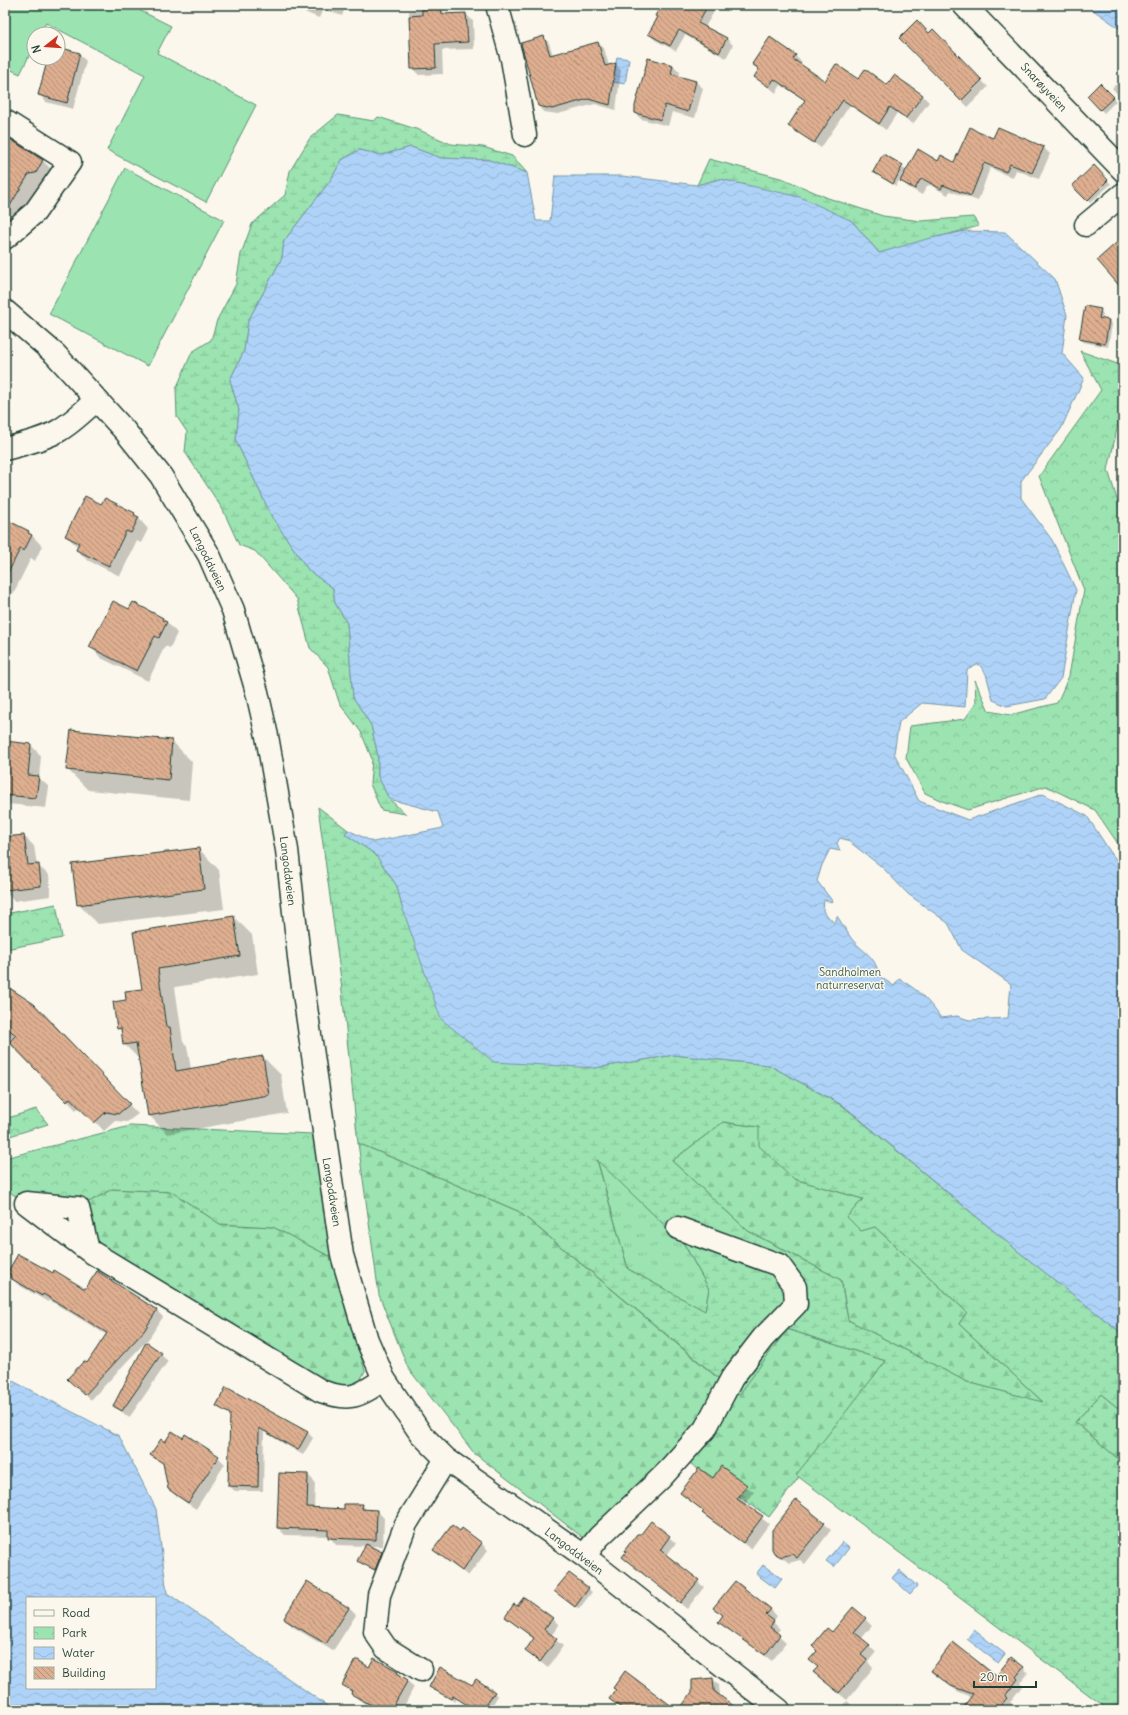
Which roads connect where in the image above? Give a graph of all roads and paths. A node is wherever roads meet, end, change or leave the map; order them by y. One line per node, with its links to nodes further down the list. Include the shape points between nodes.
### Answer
1 (497, 5): 4 (street, via 512,59)
2 (964, 5): 5 (street, Snarøyveien)
3 (5, 121): 8 (street, via 70,162 35,212)
4 (525, 135)
5 (1123, 170)
6 (1123, 194): 7 (street)
7 (1086, 225)
8 (5, 238)
9 (5, 311): 10 (street, Langoddveien, via 55,354)
10 (96, 400): 11 (street, via 58,431); 14 (street, Langoddveien, via 126,431 161,476 209,555 233,610 268,736 287,850 300,966 342,1255 367,1340)
11 (5, 449)
12 (678, 1228): 16 (street, via 779,1265 795,1286 796,1304 763,1338 732,1378 705,1429 661,1478 599,1537)
13 (88, 1250): 14 (street, via 321,1391 351,1398)
14 (384, 1379): 15 (street, Langoddveien, via 421,1434)
15 (446, 1459): 16 (street, Langoddveien); 17 (street, via 406,1524 379,1595 375,1632 386,1648)
16 (584, 1556): 18 (street, Langoddveien)
17 (420, 1670)
18 (779, 1710)

